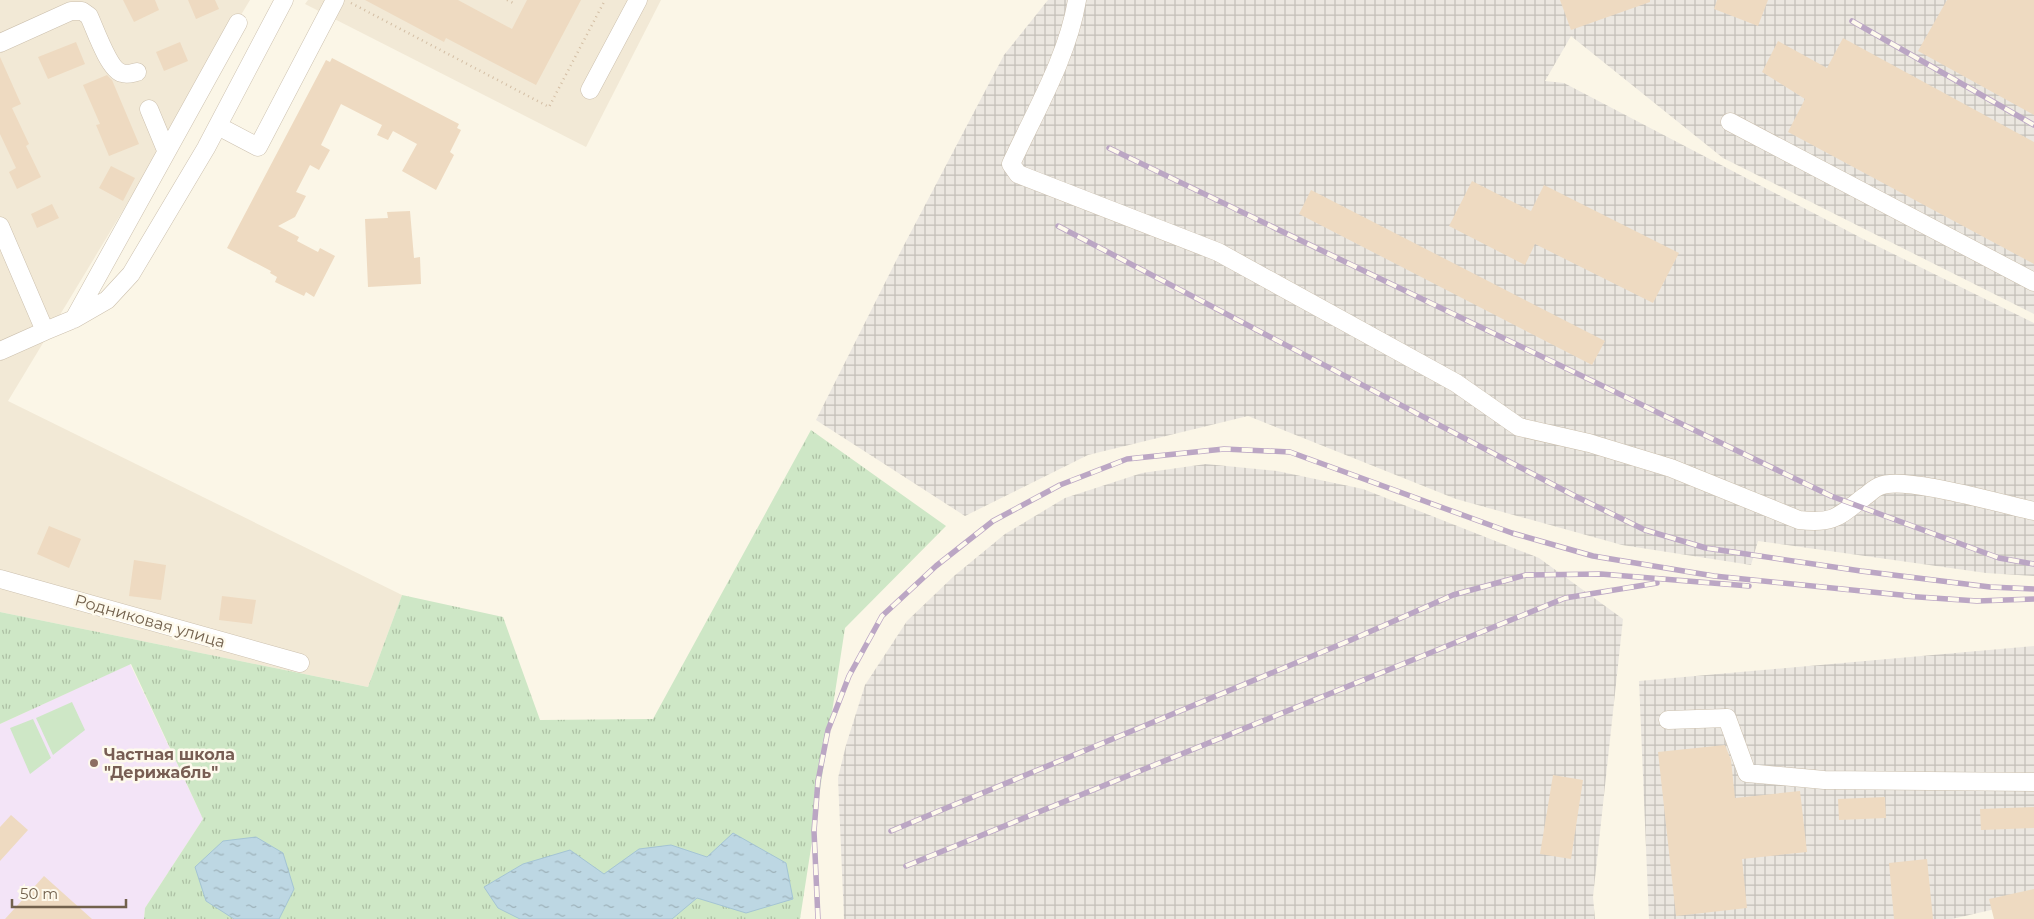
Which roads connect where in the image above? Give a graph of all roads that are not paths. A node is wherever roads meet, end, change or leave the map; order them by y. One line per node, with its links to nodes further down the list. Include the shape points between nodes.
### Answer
1 (284, 0): 11 (street)
2 (335, 0): 11 (street, via 258,147)
3 (638, 0): 8 (street)
4 (1077, 0): 18 (street, via 1073,22 1054,70 1011,164 1018,174 1218,252 1456,383 1519,427 1589,443 1671,468 1799,520 1836,519 1880,486 1894,483 1925,486)
5 (238, 23): 12 (street)
6 (0, 43): 7 (street, via 71,12 82,11 89,16 112,65 120,73)
7 (137, 72)
8 (590, 90)
9 (149, 109): 12 (street)
10 (1730, 122): 14 (street)
11 (218, 126): 15 (street, via 131,274 107,300)
12 (166, 150): 15 (street)
13 (0, 226): 16 (street)
14 (2034, 282)
15 (74, 319): 16 (street)
16 (45, 331): 17 (street)
17 (0, 351)
18 (2034, 511)
19 (0, 579): 20 (street, Родниковая улица)
20 (300, 663)
21 (1668, 720): 22 (street, via 1727,718 1747,772 1824,780)
22 (2034, 782)

